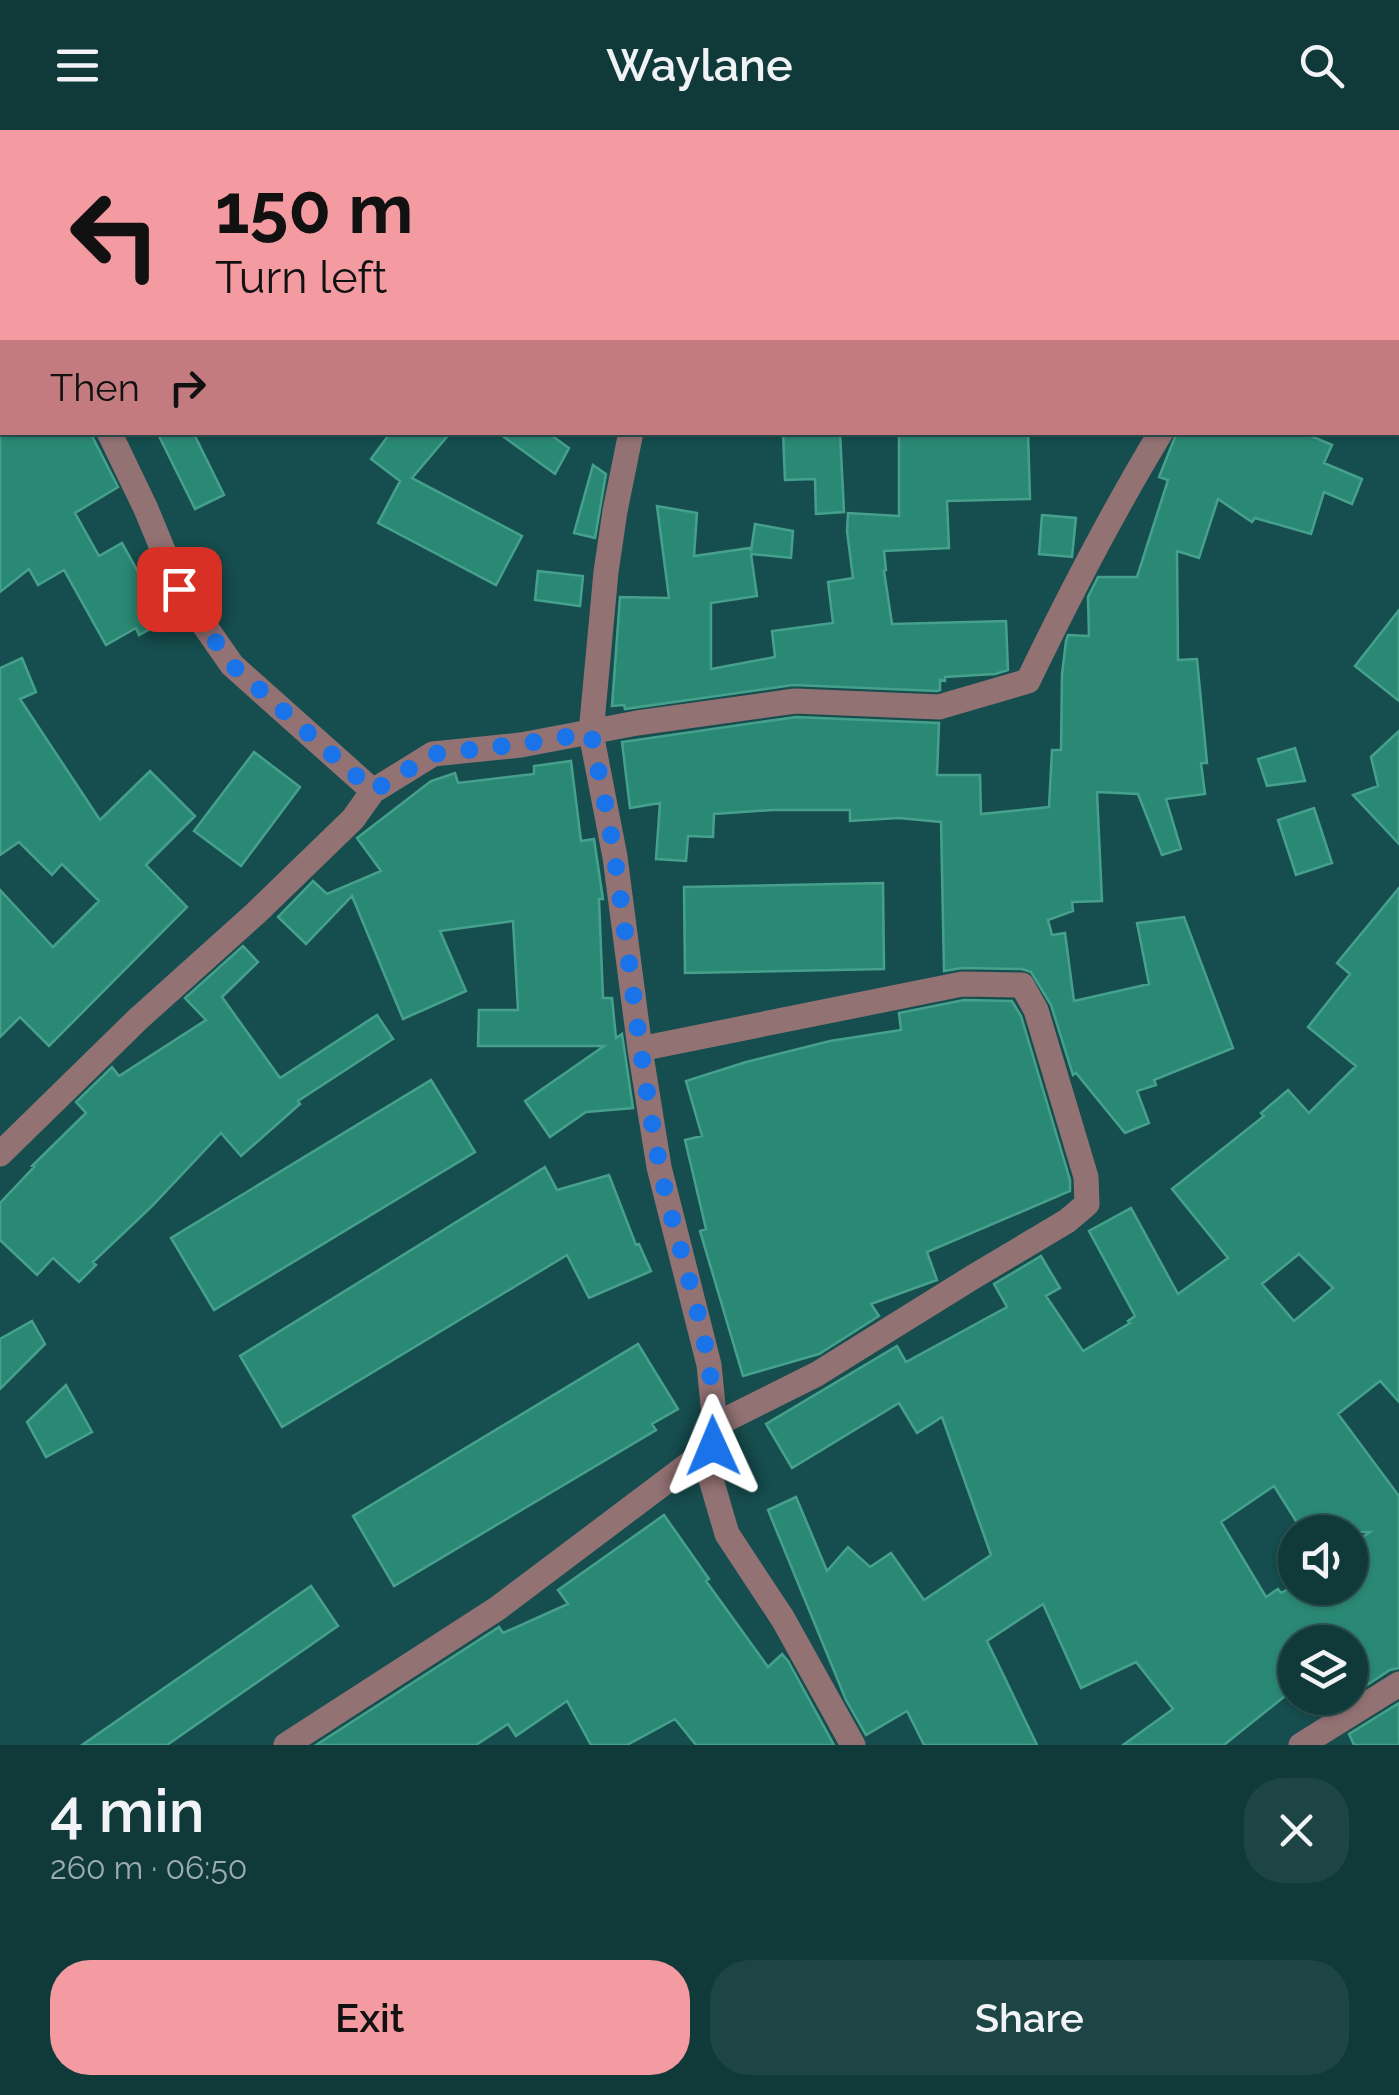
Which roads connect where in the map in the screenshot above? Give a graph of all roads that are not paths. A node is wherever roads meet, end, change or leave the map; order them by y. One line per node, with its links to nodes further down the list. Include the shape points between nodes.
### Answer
1 (110, 435): 5 (street, via 179,589 232,665)
2 (630, 435): 4 (street, via 606,572)
3 (1158, 435): 4 (street, via 1028,681 939,707 795,702)
4 (591, 733): 5 (street, via 433,754); 6 (street)
5 (373, 791): 7 (street, via 353,819)
6 (640, 1049): 8 (street, via 660,1166 709,1365); 8 (street, via 962,984 1022,985 1036,1010 1086,1177 1086,1204 1068,1221)
7 (0, 1154)
8 (714, 1435): 10 (street, via 498,1608); 11 (street, via 710,1476 727,1534)
9 (1399, 1684): 12 (street)
10 (286, 1745)
11 (853, 1745)
12 (1302, 1745)

